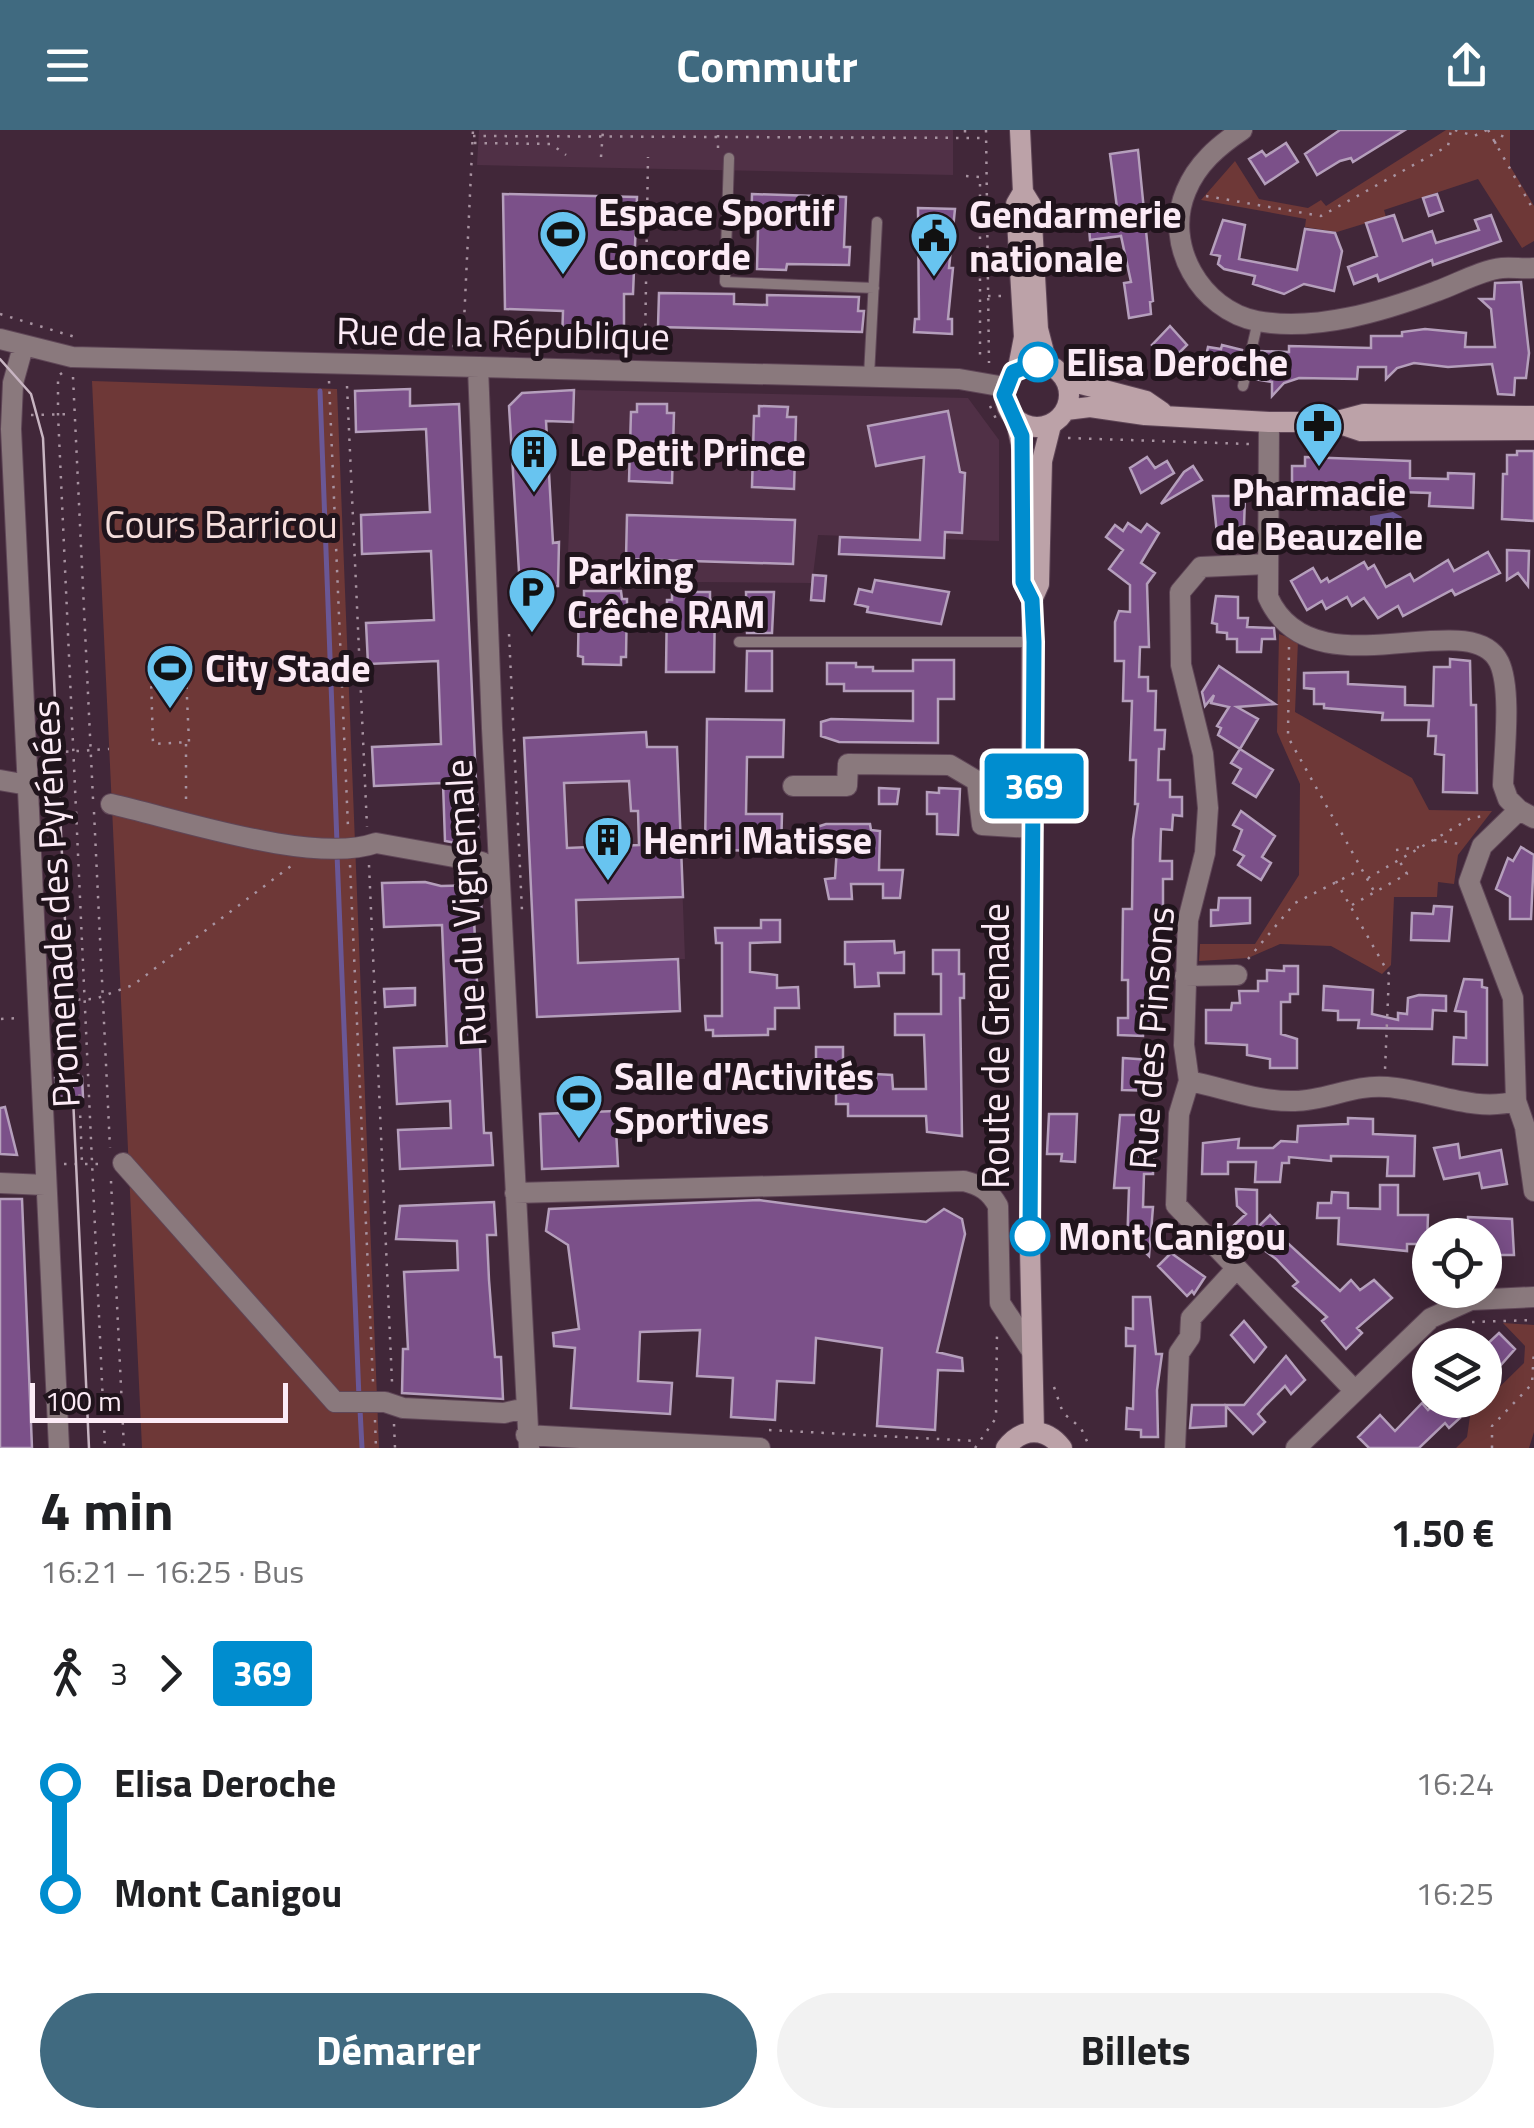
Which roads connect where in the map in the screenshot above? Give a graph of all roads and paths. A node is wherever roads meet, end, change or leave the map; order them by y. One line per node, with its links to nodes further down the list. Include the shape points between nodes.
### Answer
1 (474, 130): 12 (path)
2 (602, 130): 13 (path)
3 (718, 130): 14 (path)
4 (744, 130): 15 (path)
5 (788, 130): 16 (path)
6 (986, 130): 17 (path)
7 (1020, 130): 26 (main road)
8 (1242, 130): 27 (street, via 1218,147)
9 (1453, 130): 10 (path, via 1474,136); 27 (path, via 1448,146 1321,216)
10 (1488, 130): 19 (path)
11 (1504, 130): 19 (path)
12 (473, 136): 13 (path); 18 (path)
13 (602, 136): 14 (path); 22 (path)
14 (718, 137): 15 (path); 20 (path)
15 (744, 137): 16 (path)
16 (791, 138): 17 (path)
17 (986, 138): 33 (path)
18 (472, 143): 21 (path, via 552,144); 37 (path, via 459,334)
19 (1494, 143): 28 (path)
20 (718, 148)
21 (566, 155)
22 (602, 156)
23 (648, 157): 40 (path)
24 (729, 158): 31 (lane, via 726,282)
25 (966, 176): 32 (path, via 980,177)
26 (1023, 192): 44 (main road, via 1031,204 1039,337); 48 (main road, via 1016,204 1024,338)
27 (1185, 192): 35 (street, via 1180,246 1193,274 1214,301)
28 (1534, 211)
29 (876, 222): 31 (lane)
30 (1534, 268): 35 (street, via 1502,268 1370,312)
31 (874, 288): 49 (lane)
32 (981, 296): 33 (path); 42 (path)
33 (988, 296): 34 (path); 46 (path)
34 (1012, 296)
35 (1258, 321): 53 (lane)
36 (0, 339): 38 (street, Rue de la République)
37 (466, 344): 39 (path); 41 (path)
38 (22, 347): 43 (street, Rue de la République, via 72,357); 58 (street)
39 (448, 347)
40 (645, 348)
41 (509, 349)
42 (980, 356)
43 (346, 364): 47 (street, Rue de la République); 88 (path)
44 (1047, 364): 48 (main road); 52 (main road)
45 (73, 366): 56 (path, Promenade des Pyrénées, via 58,376)
46 (989, 366)
47 (478, 368): 49 (street, Rue de la République); 116 (street, Rue du Vignemale)
48 (1018, 368): 54 (main road)
49 (869, 377): 54 (street, Rue de la République, via 980,380)
50 (73, 378): 57 (path)
51 (329, 380): 88 (path)
52 (1066, 380): 55 (main road, via 1146,401); 63 (main road)
53 (1243, 386)
54 (1005, 388): 60 (main road)
55 (1162, 412): 61 (main road); 63 (main road, via 1090,406)
56 (58, 414): 57 (path); 58 (path); 75 (path, Promenade des Pyrénées)
57 (76, 414): 74 (path)
58 (11, 416): 78 (street)
59 (1534, 416): 62 (main road, via 1364,414)
60 (1016, 421): 63 (main road, via 1033,428); 67 (main road, Route de Grenade, via 1023,453 1023,582)
61 (1269, 422): 62 (main road); 66 (street)
62 (1334, 422): 64 (main road, via 1361,432)
63 (1059, 425): 65 (path); 67 (main road, Route de Grenade, via 1042,461 1039,584)
64 (1534, 430)
65 (1250, 444)
66 (1267, 564): 81 (street, via 1268,597 1293,630 1375,648 1454,637 1488,648 1504,682 1503,785); 100 (street, Rue des Pinsons, via 1201,567 1180,592 1181,664 1203,754 1208,808)
67 (1032, 600): 71 (main road, Route de Grenade)
68 (509, 634): 93 (path)
69 (1290, 638): 92 (path, via 1288,737)
70 (739, 642): 71 (lane)
71 (1034, 642): 84 (main road, Route de Grenade)
72 (186, 742): 72 (path, via 154,744 151,678 186,676); 83 (path)
73 (108, 749): 74 (path)
74 (91, 750): 75 (path); 101 (path)
75 (73, 752): 76 (path); 102 (path, Promenade des Pyrénées)
76 (34, 753)
77 (0, 780): 78 (street)
78 (28, 785): 114 (street)
79 (793, 786): 84 (street, via 847,786 848,764 950,764 977,781 982,825)
80 (111, 804): 83 (street)
81 (1526, 814): 107 (street, via 1482,846 1469,882 1514,998)
82 (1494, 815): 85 (path, via 1471,818)
83 (186, 821): 89 (street)
84 (1033, 828): 122 (main road, Route de Grenade)
85 (1432, 840): 86 (path); 87 (path)
86 (1465, 845)
87 (1420, 847): 90 (path); 91 (path)
88 (354, 848): 89 (street); 93 (street, via 376,843); 128 (path); 128 (path)
89 (317, 850): 101 (path, via 161,966)
90 (1396, 850)
91 (1400, 861): 94 (path); 96 (path, via 1406,874)
92 (1362, 869): 94 (path); 95 (path)
93 (508, 871): 98 (path)
94 (1367, 878): 96 (path)
95 (1336, 881): 97 (path); 99 (path, via 1295,903)
96 (1375, 893): 97 (path)
97 (1350, 906): 106 (path, via 1389,974)
98 (522, 910)
99 (1237, 975): 100 (street)
100 (1185, 976): 105 (street, Rue des Pinsons)
101 (102, 996): 102 (path); 108 (path)
102 (84, 999): 104 (path); 111 (path, Promenade des Pyrénées)
103 (54, 1000): 104 (path)
104 (76, 1000): 110 (path)
105 (1189, 1081): 106 (street, via 1301,1102); 117 (street, Rue des Pinsons, via 1179,1114 1176,1205)
106 (1384, 1086): 107 (street, via 1495,1107)
107 (1516, 1101): 115 (street)
108 (112, 1163): 111 (path); 128 (street, via 334,1402)
109 (60, 1164): 110 (path)
110 (82, 1164): 111 (path)
111 (92, 1164): 136 (path, Promenade des Pyrénées)
112 (111, 1182): 137 (path)
113 (0, 1183): 114 (street)
114 (46, 1186): 135 (street)
115 (1534, 1190)
116 (514, 1193): 122 (street, via 977,1184 998,1206 1000,1304); 133 (street, Rue du Vignemale)
117 (1236, 1269): 127 (street, Rue des Pinsons); 144 (street, via 1190,1318 1188,1341 1179,1352)
118 (1534, 1297): 127 (street, via 1470,1300 1431,1318)
119 (1001, 1320): 124 (path)
120 (1534, 1320): 121 (path)
121 (1463, 1324)
122 (1026, 1344): 130 (main road, Route de Grenade)
123 (1534, 1350): 145 (path, via 1532,1384 1492,1426)
124 (998, 1383): 125 (path); 132 (path, via 996,1418)
125 (1009, 1383)
126 (1047, 1384): 143 (path)
127 (1354, 1390): 134 (street)
128 (379, 1402): 129 (street); 138 (path); 139 (path)
129 (517, 1410)
130 (1034, 1431): 141 (main road); 142 (main road)
131 (762, 1439): 132 (path); 133 (street)
132 (977, 1441): 140 (path)
133 (528, 1442)
134 (1299, 1447)
135 (58, 1448)
136 (106, 1448)
137 (124, 1448)
138 (376, 1448)
139 (395, 1448)
140 (975, 1448)
141 (1006, 1448)
142 (1062, 1448)
143 (1090, 1448)
144 (1175, 1448)
145 (1492, 1448)

